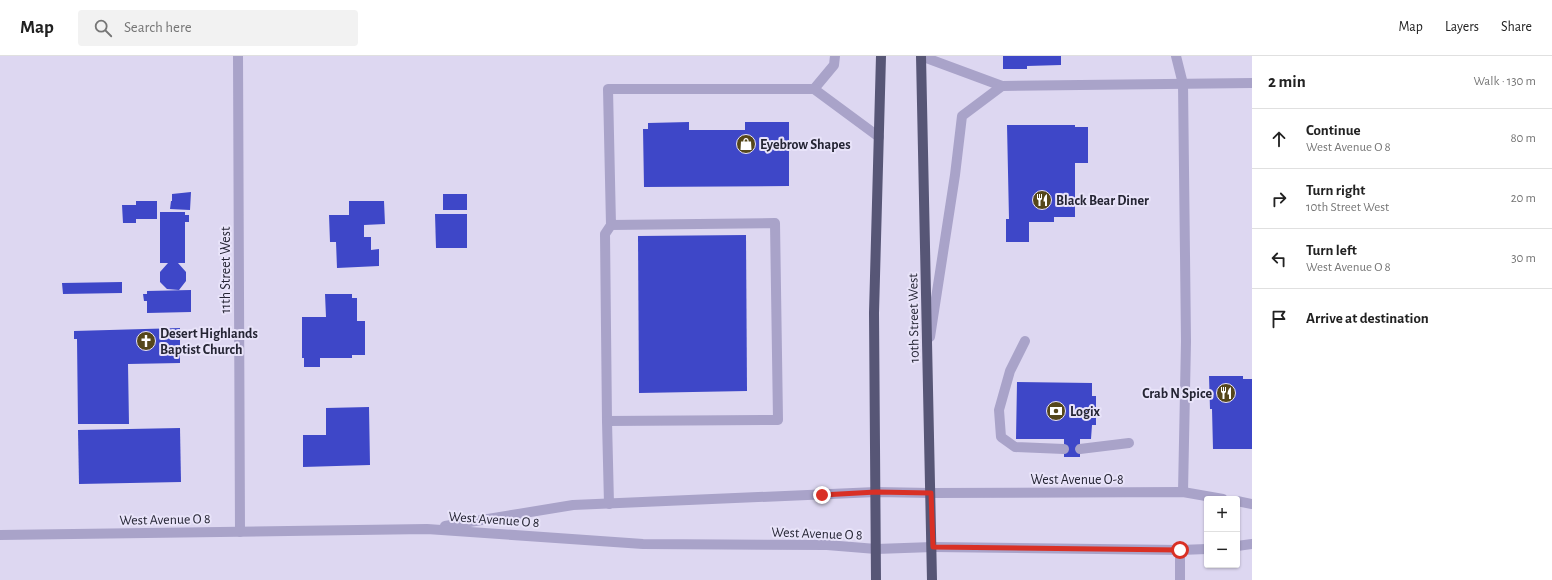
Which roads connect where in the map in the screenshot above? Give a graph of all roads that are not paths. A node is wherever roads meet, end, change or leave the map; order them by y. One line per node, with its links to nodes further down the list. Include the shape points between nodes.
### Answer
1 (238, 56): 26 (street, 11th Street West)
2 (835, 56): 9 (street, via 834,65)
3 (881, 56): 10 (main road)
4 (921, 56): 8 (street); 13 (main road, 10th Street West)
5 (1176, 56): 7 (street)
6 (1252, 83): 7 (street)
7 (1183, 84): 8 (street); 19 (street, via 1186,341)
8 (1002, 86): 13 (street, via 962,116)
9 (814, 89): 10 (street); 11 (street, via 608,89)
10 (879, 137): 18 (main road, via 874,313)
11 (611, 225): 14 (street, via 605,234); 14 (street, via 775,223 778,420)
12 (1025, 341): 17 (street, via 1010,371 999,410 1001,437 1015,447)
13 (927, 352): 20 (main road, 10th Street West)
14 (607, 421): 23 (street)
15 (1129, 443): 16 (street)
16 (1080, 449)
17 (1064, 450)
18 (876, 492): 20 (street, West Avenue O 8); 23 (street, West Avenue O 8); 31 (main road)
19 (1183, 492): 20 (street, West Avenue O-8); 21 (street, West Avenue O-8)
20 (931, 493): 30 (main road, 10th Street West)
21 (1206, 496)
22 (1240, 502): 24 (street)
23 (609, 504): 25 (street, West Avenue O 8, via 573,505)
24 (1252, 504)
25 (427, 529): 26 (street, West Avenue O 8); 31 (street, West Avenue O 8, via 643,544 827,545)
26 (240, 532): 27 (street, West Avenue O 8)
27 (0, 535)
28 (1252, 544): 29 (street)
29 (1240, 546)
30 (933, 547): 31 (street, West Avenue O 8); 33 (street, West Avenue O 8); 35 (main road, 10th Street West)
31 (876, 549): 34 (main road)
32 (1204, 549): 33 (street, West Avenue O 8)
33 (1180, 550): 36 (street)
34 (876, 580)
35 (932, 580)
36 (1180, 580)

